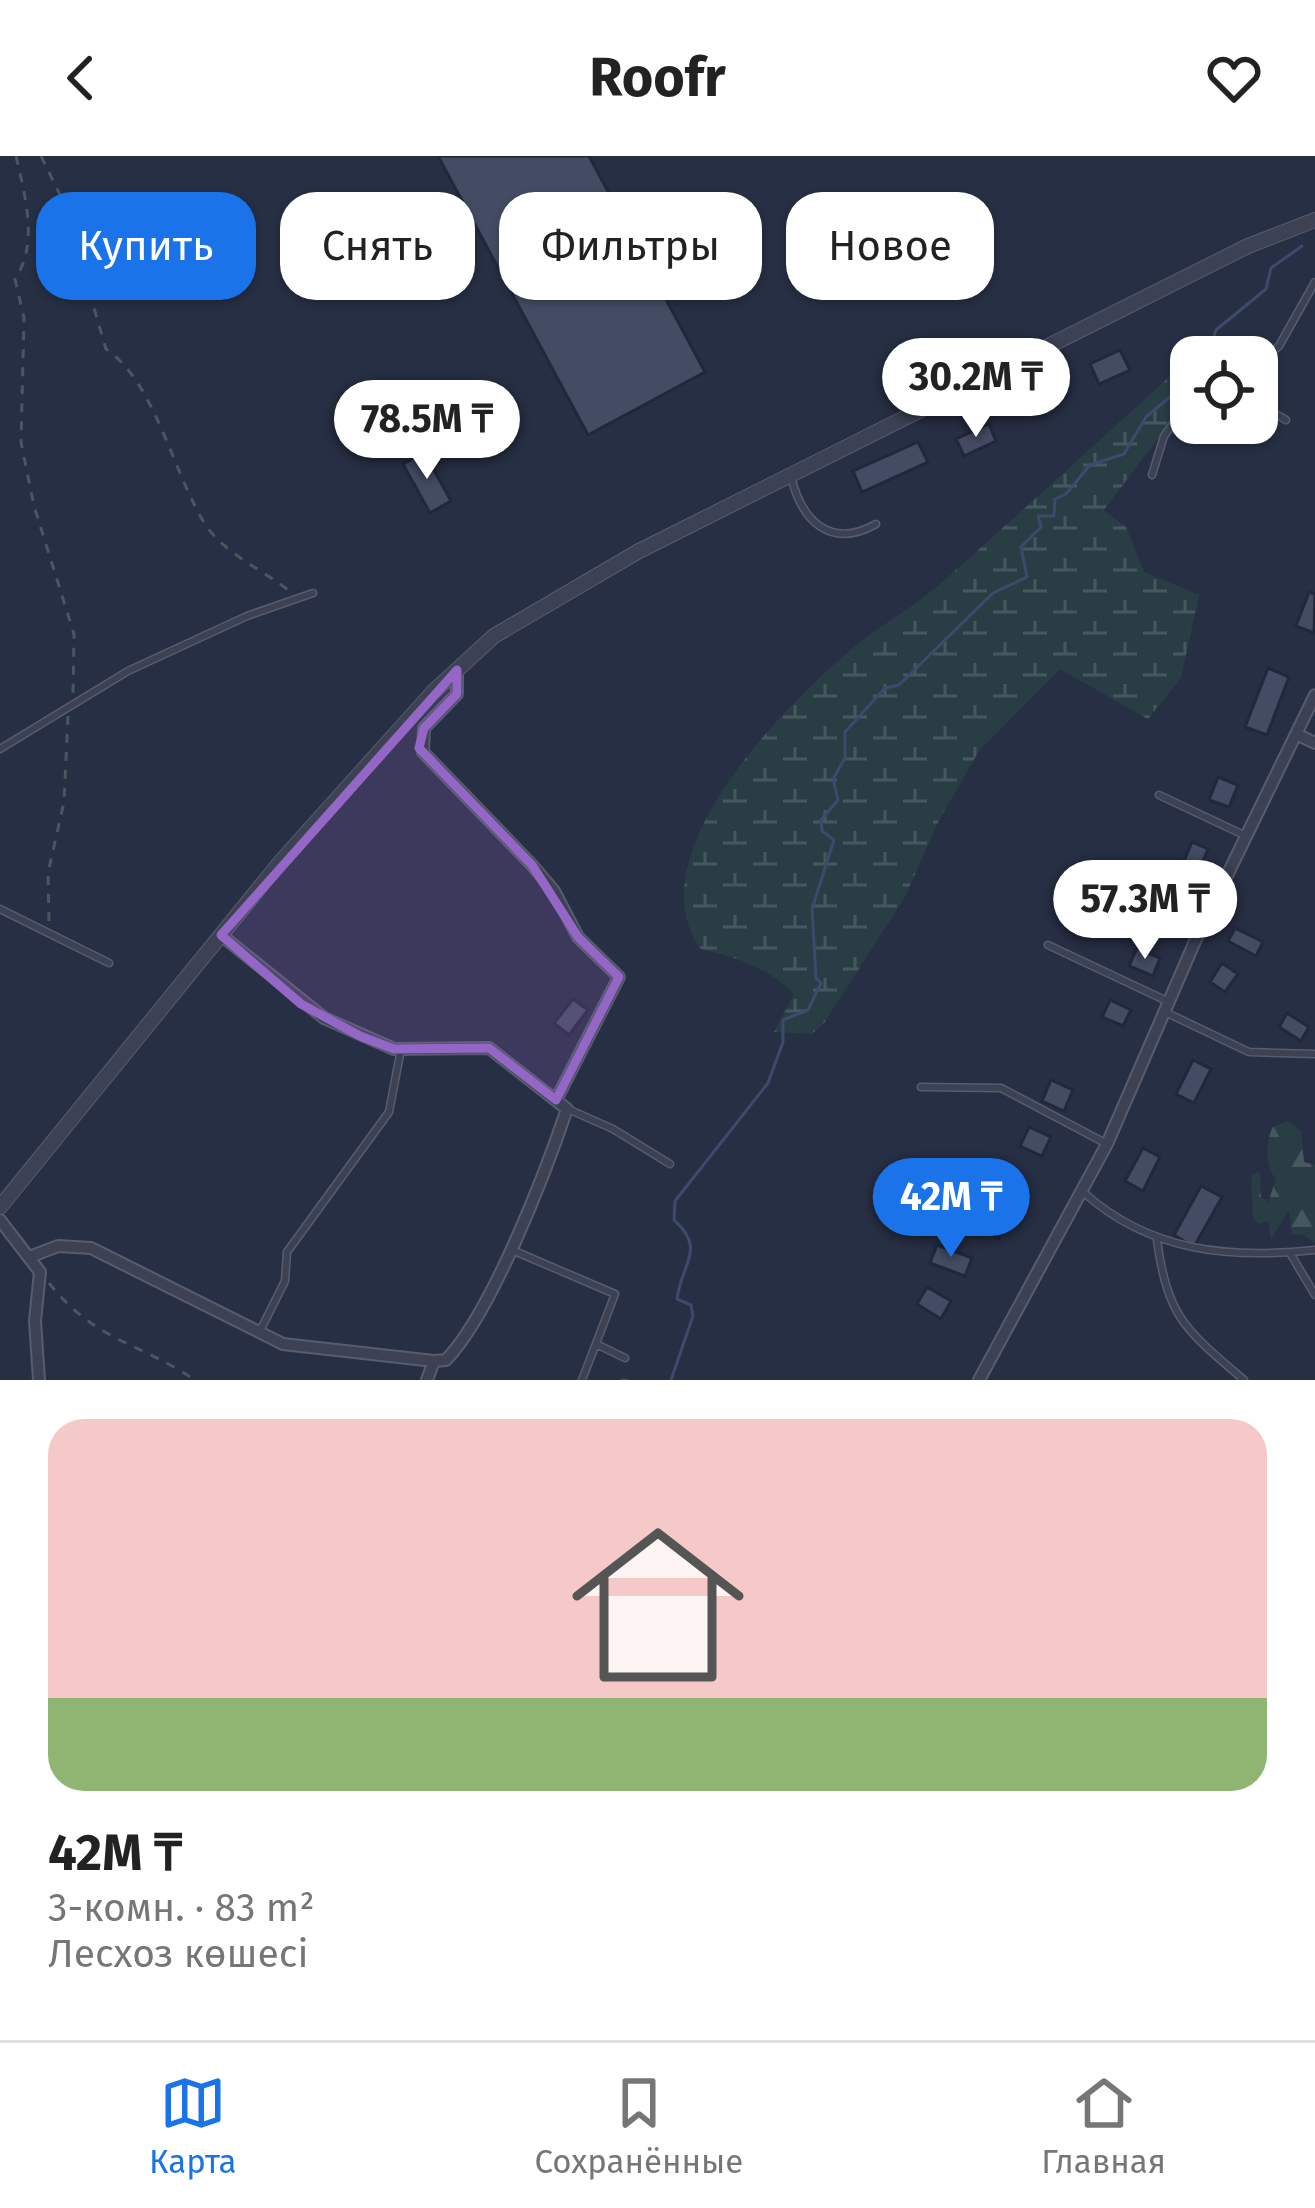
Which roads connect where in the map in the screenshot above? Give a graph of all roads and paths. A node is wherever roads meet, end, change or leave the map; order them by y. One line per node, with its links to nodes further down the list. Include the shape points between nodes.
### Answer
1 (16, 156): 16 (path, via 30,217 27,262 15,279 24,317 21,442 74,634)
2 (41, 156): 13 (path, via 62,199 106,349 142,391 204,523)
3 (1315, 220): 9 (street)
4 (1315, 282): 5 (lane)
5 (1278, 347)
6 (1278, 415): 7 (lane)
7 (1286, 420)
8 (1170, 428): 10 (lane)
9 (790, 473): 11 (lane, via 798,506 820,528 854,534); 14 (street, via 565,592)
10 (1152, 475)
11 (876, 524)
12 (314, 593): 13 (lane)
13 (298, 598): 16 (lane, via 128,671)
14 (457, 670): 24 (street); 31 (street, via 457,694 424,728 423,752 532,865 578,937 619,977)
15 (1315, 695): 17 (street)
16 (69, 707): 19 (lane); 23 (path, via 64,802 48,873)
17 (1296, 734): 18 (street); 21 (street)
18 (1315, 743)
19 (0, 749)
20 (1159, 795): 21 (lane)
21 (1246, 836): 27 (street)
22 (0, 910): 23 (lane)
23 (49, 932): 26 (lane)
24 (221, 934): 28 (street, via 301,1004); 35 (street)
25 (1048, 945): 27 (lane)
26 (109, 963)
27 (1167, 1007): 29 (lane, via 1250,1052); 32 (street)
28 (401, 1049): 31 (street, via 489,1048); 44 (lane, via 389,1112 287,1252 285,1281)
29 (1315, 1054)
30 (921, 1088): 32 (lane, via 1000,1088)
31 (561, 1104): 33 (lane); 38 (street)
32 (1107, 1144): 34 (street)
33 (670, 1164)
34 (1083, 1192): 37 (lane); 52 (street)
35 (0, 1207)
36 (0, 1220): 41 (street)
37 (1157, 1240): 40 (lane, via 1212,1253); 53 (lane, via 1174,1314)
38 (508, 1248): 45 (lane, via 614,1294); 47 (street, via 460,1346)
39 (1315, 1250): 40 (lane)
40 (1290, 1252): 43 (lane)
41 (32, 1256): 42 (street); 44 (street, via 58,1246 91,1248)
42 (40, 1272): 48 (street); 49 (path, via 76,1316)
43 (1315, 1294)
44 (259, 1333): 47 (street, via 283,1344)
45 (596, 1344): 46 (lane); 51 (lane)
46 (625, 1358)
47 (434, 1360): 50 (street)
48 (38, 1380)
49 (195, 1380)
50 (427, 1380)
51 (582, 1380)
52 (979, 1380)
53 (1244, 1380)

